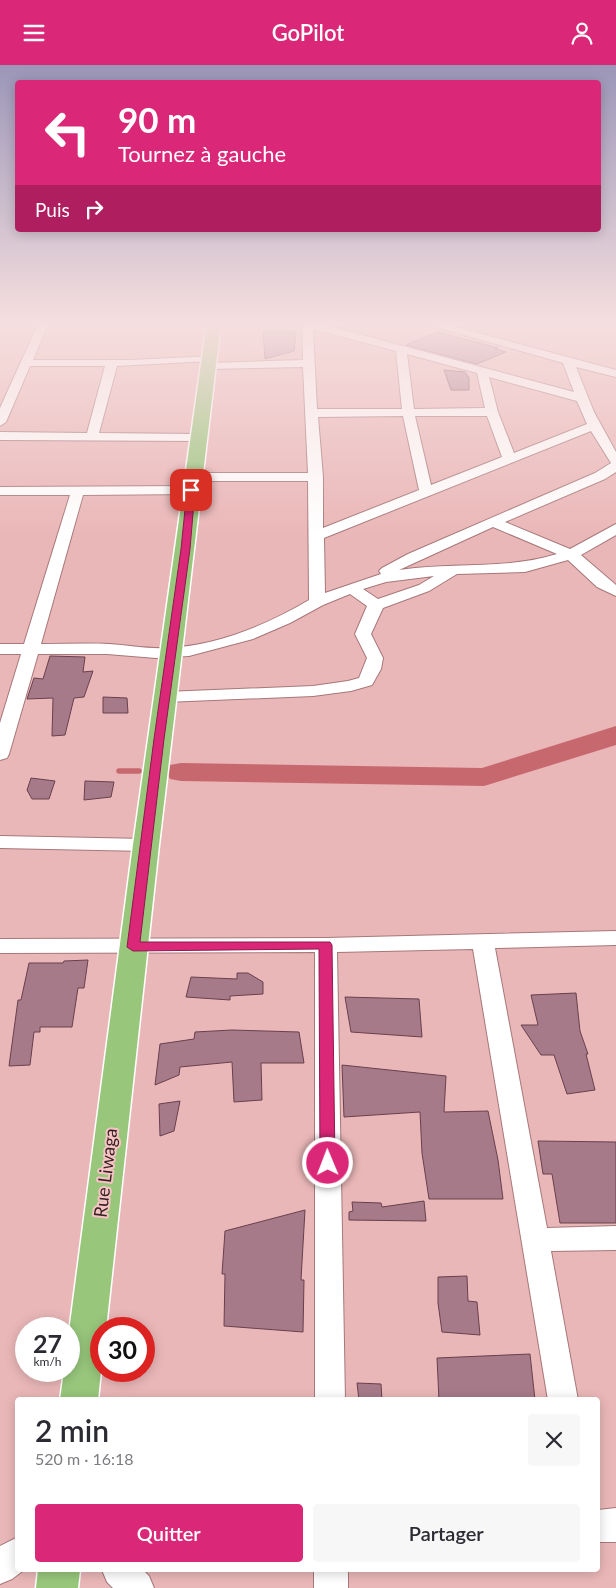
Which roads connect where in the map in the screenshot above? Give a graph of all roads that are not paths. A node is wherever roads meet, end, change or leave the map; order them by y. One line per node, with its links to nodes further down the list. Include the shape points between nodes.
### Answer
1 (12, 393): 13 (street)
2 (104, 393): 16 (street)
3 (205, 393): 17 (main road, Rue Liwaga)
4 (310, 393): 12 (street)
5 (406, 393): 10 (street)
6 (487, 393): 11 (street)
7 (559, 393): 9 (street)
8 (579, 393): 9 (street)
9 (581, 399): 14 (street)
10 (408, 412): 11 (street); 12 (street); 25 (street)
11 (492, 412): 18 (street)
12 (311, 413): 21 (street)
13 (0, 422)
14 (593, 426): 18 (street); 19 (street)
15 (0, 436): 16 (street)
16 (92, 436): 17 (street)
17 (198, 438): 22 (main road, Rue Liwaga)
18 (510, 460): 25 (street)
19 (616, 461)
20 (616, 466): 26 (street)
21 (316, 477): 22 (street); 28 (street)
22 (192, 484): 23 (street); 38 (main road, Rue Liwaga)
23 (78, 490): 24 (street); 37 (street)
24 (0, 491)
25 (426, 493): 28 (street)
26 (495, 523): 29 (street); 31 (street, via 388,570)
27 (616, 528): 29 (street, via 592,545)
28 (318, 535): 34 (street)
29 (570, 554): 30 (street, via 525,567); 33 (street, via 580,560 599,582)
30 (454, 571): 31 (street); 35 (street, via 424,588)
31 (385, 577): 32 (street)
32 (351, 588): 34 (street); 35 (street)
33 (616, 591)
34 (318, 602): 38 (street, via 298,615 256,632 223,643)
35 (376, 605): 39 (street, via 363,634 375,658 369,678 362,683 312,691)
36 (0, 649): 37 (street)
37 (31, 649): 38 (street); 40 (street)
38 (171, 653): 39 (main road, Rue Liwaga)
39 (165, 697): 42 (main road, Rue Liwaga)
40 (0, 754)
41 (0, 842): 42 (street)
42 (146, 845): 47 (main road, Rue Liwaga)
43 (616, 938): 44 (street)
44 (483, 941): 45 (street); 49 (street)
45 (326, 945): 47 (street); 51 (street)
46 (0, 946): 47 (street, via 86,944)
47 (133, 947): 50 (main road, Rue Liwaga)
48 (616, 1238): 49 (street)
49 (535, 1240): 52 (street)
50 (79, 1397)
51 (330, 1397)
52 (562, 1397)
53 (616, 1525): 54 (street)
54 (600, 1526)
55 (15, 1556): 56 (street)
56 (0, 1567)
57 (59, 1572): 60 (main road)
58 (121, 1572): 61 (street)
59 (331, 1572): 62 (street)
60 (56, 1588)
61 (137, 1588)
62 (331, 1588)

